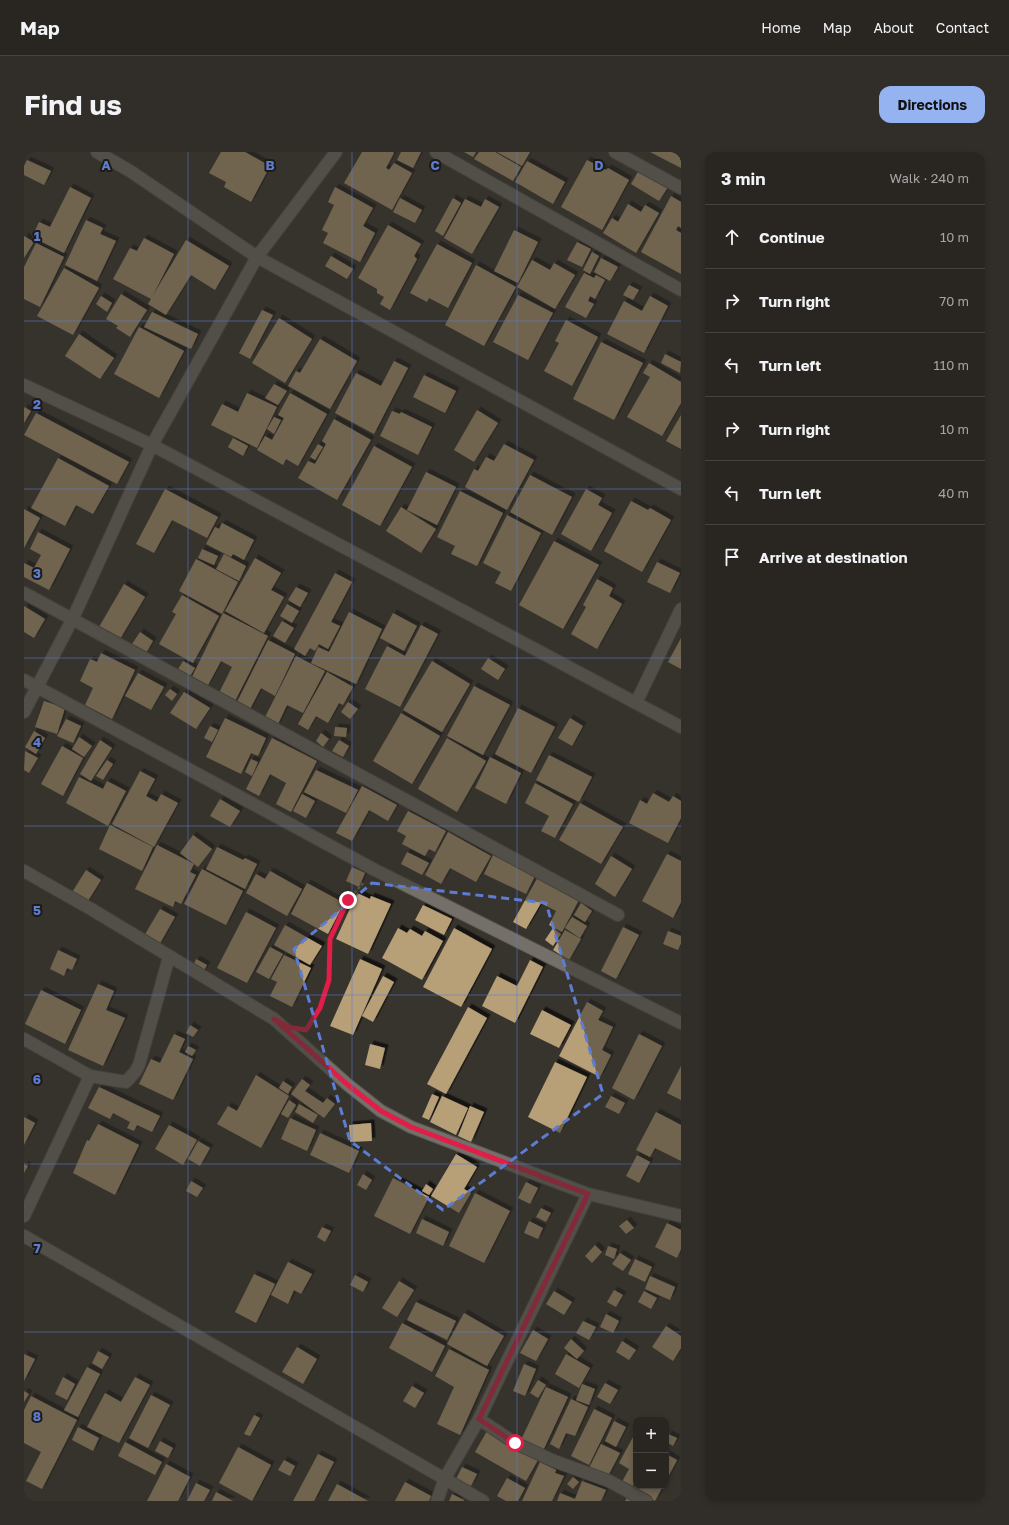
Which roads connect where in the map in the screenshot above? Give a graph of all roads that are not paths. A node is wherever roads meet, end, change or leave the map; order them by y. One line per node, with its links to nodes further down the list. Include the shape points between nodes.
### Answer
1 (97, 152): 6 (street, via 130,171)
2 (336, 152): 6 (street)
3 (436, 152): 7 (street)
4 (616, 152): 5 (street)
5 (681, 188)
6 (257, 257): 9 (street); 10 (street)
7 (681, 290)
8 (24, 385): 9 (street)
9 (152, 445): 13 (street); 16 (street)
10 (681, 490)
11 (24, 593): 13 (street)
12 (681, 609): 16 (street)
13 (73, 618): 15 (street); 20 (street)
14 (24, 680): 15 (street)
15 (38, 688): 17 (street); 22 (street, via 375,870)
16 (636, 703): 18 (street)
17 (24, 712)
18 (681, 727)
19 (24, 871): 21 (street)
20 (618, 915)
21 (169, 957): 24 (street, via 135,1072 126,1082); 25 (street, via 274,1019 381,1111 411,1127)
22 (681, 1023)
23 (24, 1039): 24 (street)
24 (90, 1076): 26 (street)
25 (588, 1194): 27 (street); 29 (street)
26 (24, 1216)
27 (681, 1216)
28 (24, 1236): 30 (street)
29 (479, 1419): 30 (street); 33 (street, via 515,1443 554,1461 609,1481)
30 (444, 1478): 31 (street); 32 (street)
31 (437, 1501)
32 (483, 1501)
33 (646, 1501)

